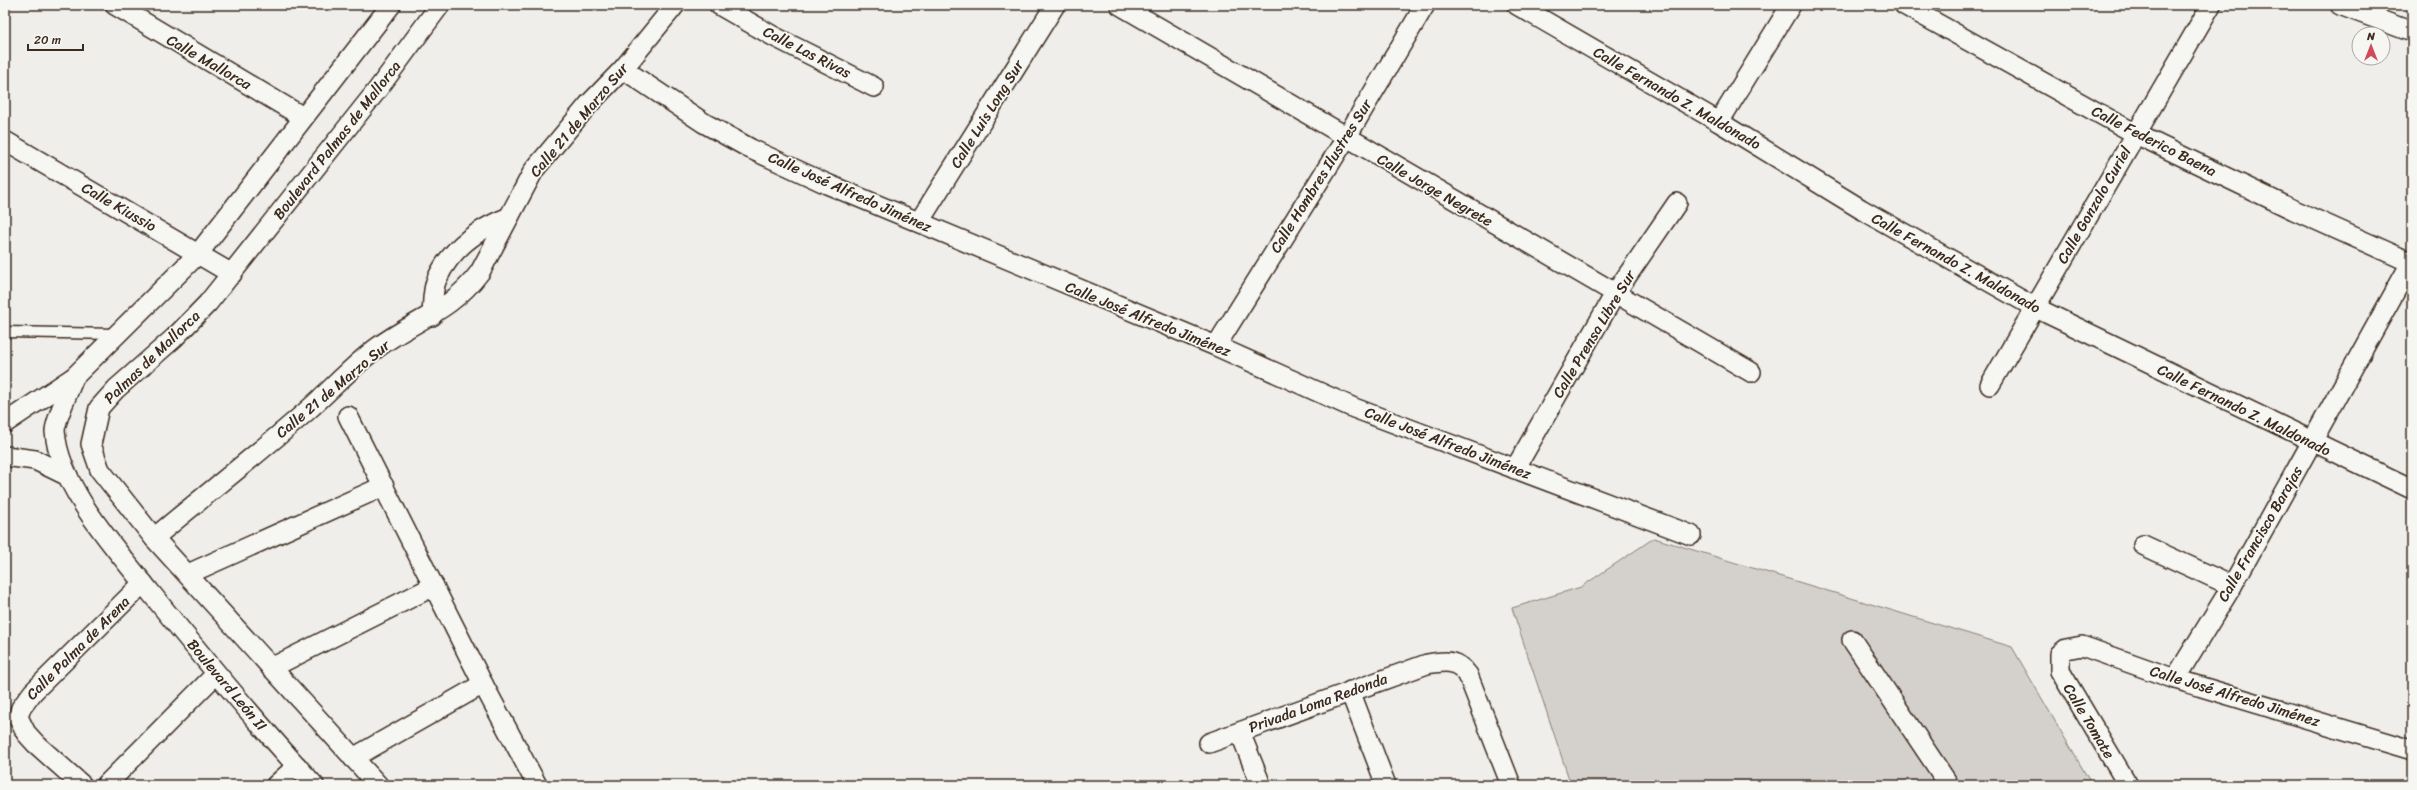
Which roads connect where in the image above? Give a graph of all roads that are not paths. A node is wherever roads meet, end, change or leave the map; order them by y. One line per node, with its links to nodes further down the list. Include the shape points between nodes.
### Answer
1 (116, 5): 17 (street, Calle Mallorca)
2 (391, 5): 17 (street)
3 (440, 5): 29 (street, Boulevard Palmas de Mallorca, via 378,89)
4 (675, 5): 15 (street, Calle 21 de Marzo Sur)
5 (719, 5): 16 (street, Calle Las Rivas)
6 (1055, 5): 24 (street, Calle Luis Long Sur)
7 (1120, 5): 20 (street, Calle Jorge Negrete)
8 (1425, 5): 20 (street, Calle Hombres Ilustres Sur)
9 (1517, 5): 18 (street, Calle Fernando Z. Maldonado)
10 (1791, 5): 18 (street)
11 (1904, 5): 19 (street, Calle Federico Baena)
12 (2211, 5): 19 (street, Calle Gonzalo Curiel)
13 (2340, 5): 14 (street)
14 (2412, 32)
15 (623, 69): 23 (street, Calle 21 de Marzo Sur, via 588,104 534,170); 24 (street, Calle José Alfredo Jiménez, via 704,123 751,149)
16 (874, 87)
17 (303, 117): 27 (street)
18 (1718, 122): 31 (street, Calle Fernando Z. Maldonado, via 1861,209)
19 (2136, 134): 28 (street, Calle Federico Baena, via 2294,210); 31 (street, Calle Gonzalo Curiel)
20 (1346, 138): 30 (street, Calle Jorge Negrete); 35 (street, Calle Hombres Ilustres Sur)
21 (5, 141): 27 (street, Calle Kiussio)
22 (1677, 203): 30 (street, Calle Prensa Libre Sur)
23 (509, 217): 25 (street, via 485,227); 26 (street, Calle 21 de Marzo Sur)
24 (919, 222): 35 (street, Calle José Alfredo Jiménez)
25 (470, 237): 26 (street); 32 (street, via 452,256 437,280)
26 (490, 253): 32 (street, Calle 21 de Marzo Sur, via 470,286 452,303)
27 (198, 254): 29 (street, Calle Kiussio); 34 (street)
28 (2412, 262): 41 (street, Calle Francisco Barajas)
29 (232, 274): 48 (street, Palmas de Mallorca, via 198,313 99,408 91,444 100,470)
30 (1616, 292): 36 (street, Calle Jorge Negrete); 43 (street, Calle Prensa Libre Sur)
31 (2034, 307): 38 (street, Calle Gonzalo Curiel); 41 (street, Calle Fernando Z. Maldonado)
32 (432, 316): 48 (street, Calle 21 de Marzo Sur, via 378,347 309,410)
33 (5, 332): 34 (lane)
34 (117, 334): 37 (street)
35 (1216, 346): 43 (street, Calle José Alfredo Jiménez, via 1354,408)
36 (1751, 372)
37 (74, 377): 40 (street); 44 (street, via 55,430 61,459)
38 (1990, 385)
39 (348, 416): 45 (street)
40 (5, 423)
41 (2312, 443): 46 (street, Calle Fernando Z. Maldonado); 53 (street, Calle Francisco Barajas)
42 (5, 456): 44 (street, via 35,460)
43 (1515, 469): 47 (street, Calle José Alfredo Jiménez)
44 (68, 476): 51 (street, via 114,549)
45 (384, 486): 50 (street); 52 (street)
46 (2412, 489)
47 (1691, 535)
48 (154, 538): 50 (street, Palmas de Mallorca)
49 (2144, 545): 53 (street)
50 (188, 574): 56 (street, Palmas de Mallorca)
51 (143, 583): 57 (street, Boulevard León II); 67 (street, Calle Palma de Arena, via 34,692 21,708 18,717 36,744)
52 (434, 586): 56 (street); 59 (street)
53 (2232, 586): 58 (street, Calle Francisco Barajas)
54 (1852, 640): 75 (street)
55 (2060, 654): 58 (street, Calle José Alfredo Jiménez, via 2066,649 2082,646); 76 (street, Calle Tomate, via 2060,671 2066,683)
56 (271, 668): 64 (street, Palmas de Mallorca)
57 (216, 674): 65 (street, Boulevard León II); 68 (street)
58 (2175, 679): 63 (street, Calle José Alfredo Jiménez)
59 (483, 684): 64 (street); 66 (street)
60 (1350, 691): 61 (street, Privada Loma Redonda); 73 (street); 74 (street, Privada Loma Redonda, via 1427,664 1443,661 1462,666 1468,675)
61 (1240, 732): 62 (street, Privada Loma Redonda); 72 (street)
62 (1210, 743)
63 (2412, 750)
64 (353, 758): 71 (street, Palmas de Mallorca)
65 (296, 766): 69 (street); 70 (street, Boulevard León II)
66 (529, 782)
67 (82, 785)
68 (106, 785)
69 (276, 785)
70 (314, 785)
71 (378, 785)
72 (1261, 785)
73 (1386, 785)
74 (1511, 785)
75 (1949, 785)
76 (2128, 785)

